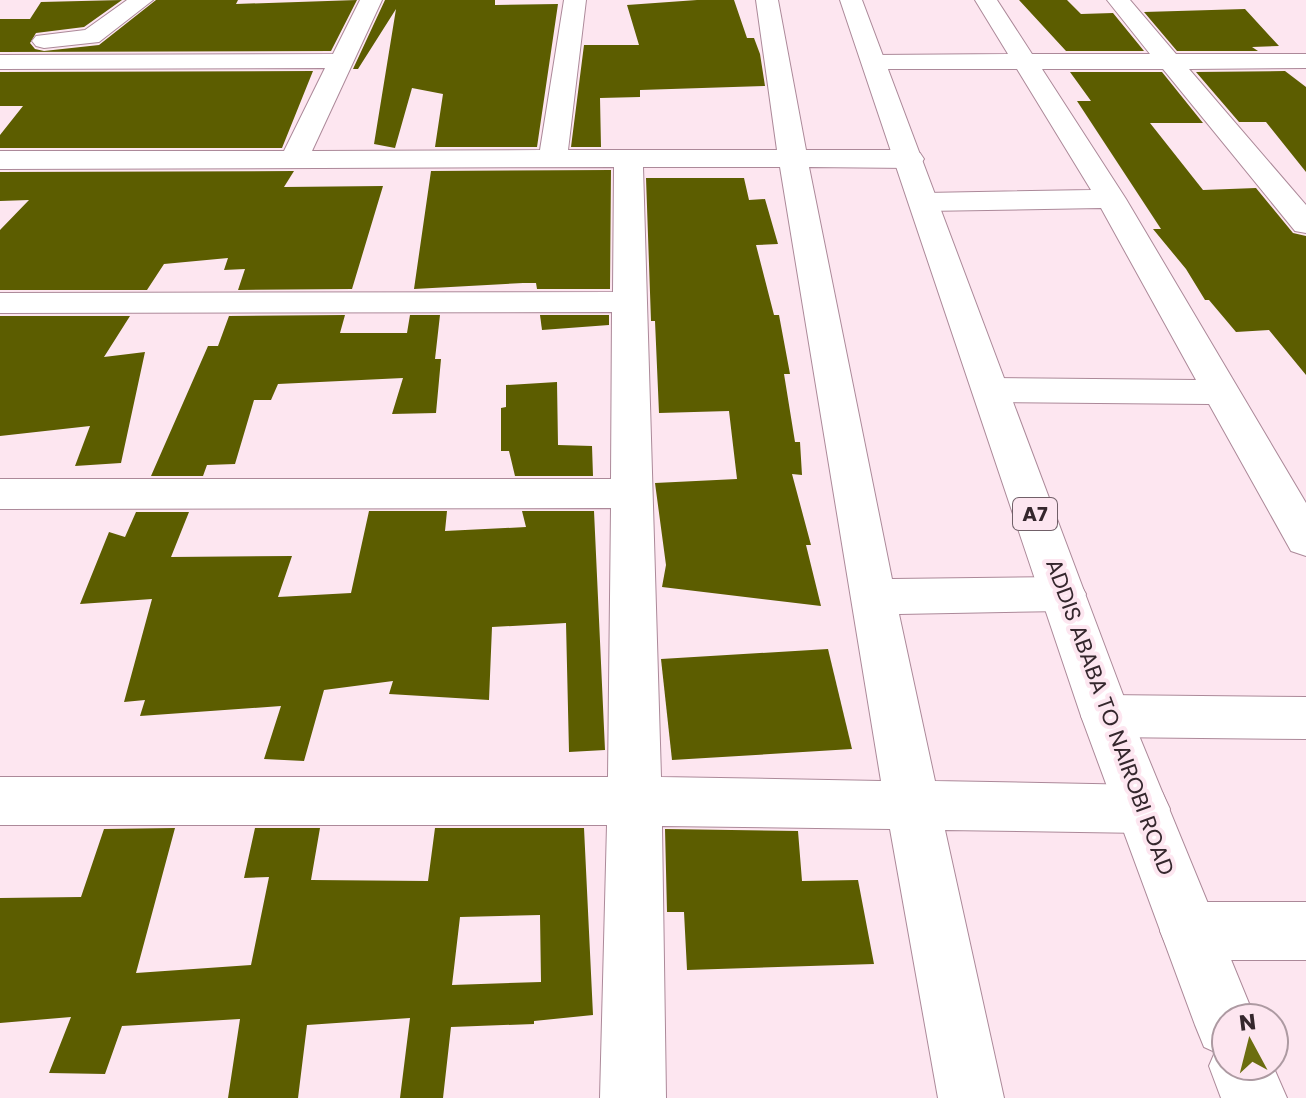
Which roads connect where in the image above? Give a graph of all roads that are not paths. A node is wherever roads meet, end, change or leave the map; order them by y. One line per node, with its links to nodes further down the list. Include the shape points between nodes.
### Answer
1 (142, 0): 8 (main road, via 91,37)
2 (371, 0): 9 (main road)
3 (575, 0): 16 (main road)
4 (767, 0): 17 (main road)
5 (851, 0): 13 (main road, ADDIS ABABA TO NAIROBI ROAD / A7)
6 (986, 0): 14 (main road)
7 (1118, 0): 10 (main road)
8 (0, 40)
9 (340, 61): 12 (main road); 20 (main road)
10 (1170, 61): 11 (main road); 14 (main road); 23 (main road)
11 (1306, 61)
12 (0, 62)
13 (875, 62): 14 (main road); 18 (main road, ADDIS ABABA TO NAIROBI ROAD / A7)
14 (1025, 62): 21 (main road)
15 (628, 156): 16 (main road); 17 (main road); 24 (main road)
16 (553, 158): 20 (main road)
17 (792, 158): 18 (main road); 32 (main road)
18 (910, 159): 22 (main road, ADDIS ABABA TO NAIROBI ROAD / A7)
19 (0, 160): 20 (main road)
20 (293, 161)
21 (1111, 199): 22 (main road); 27 (main road)
22 (925, 202): 26 (main road, ADDIS ABABA TO NAIROBI ROAD / A7)
23 (1306, 224)
24 (630, 302): 25 (main road); 28 (main road)
25 (0, 303)
26 (991, 390): 27 (main road); 31 (main road, ADDIS ABABA TO NAIROBI ROAD / A7)
27 (1221, 392): 30 (main road)
28 (631, 493): 29 (main road); 36 (main road)
29 (0, 494)
30 (1306, 540)
31 (1063, 594): 32 (main road); 33 (main road, ADDIS ABABA TO NAIROBI ROAD / A7)
32 (874, 597): 37 (main road)
33 (1106, 716): 34 (main road); 38 (main road, ADDIS ABABA TO NAIROBI ROAD / A7)
34 (1306, 718)
35 (0, 801): 36 (main road)
36 (635, 801): 37 (main road); 42 (main road)
37 (913, 805): 38 (main road); 43 (main road)
38 (1143, 809): 39 (main road, ADDIS ABABA TO NAIROBI ROAD / A7)
39 (1190, 931): 40 (main road); 41 (main road, ADDIS ABABA TO NAIROBI ROAD / A7)
40 (1306, 931)
41 (1217, 1002)
42 (633, 1098)
43 (971, 1098)

